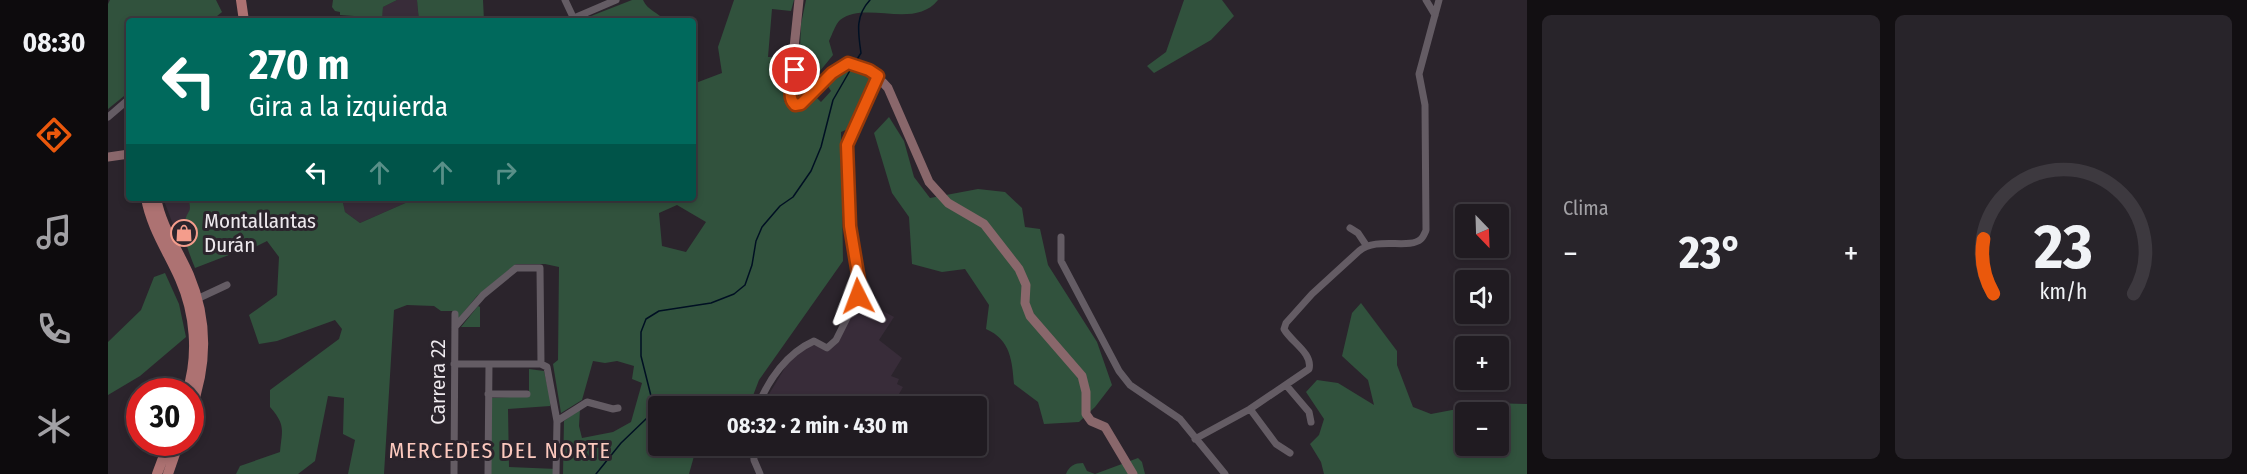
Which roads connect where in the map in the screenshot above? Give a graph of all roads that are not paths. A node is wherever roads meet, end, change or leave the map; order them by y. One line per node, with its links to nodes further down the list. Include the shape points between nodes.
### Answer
1 (241, 0): 9 (main road)
2 (248, 0): 10 (main road)
3 (565, 0): 11 (street)
4 (616, 0): 12 (street)
5 (799, 0): 13 (street, via 791,102 801,104 848,63)
6 (1426, 0): 8 (street)
7 (1439, 0): 8 (street)
8 (1435, 15): 22 (street, via 1419,74 1425,105 1426,230 1422,239 1413,243)
9 (244, 18)
10 (250, 18)
11 (570, 18)
12 (572, 18)
13 (878, 76): 35 (street, via 847,145 858,296 836,340 827,348 814,341 804,345 786,360); 53 (street, via 888,88 929,182 948,203 984,224 1019,269 1026,285 1025,303 1030,316 1082,376 1086,414 1105,427)
14 (126, 102): 15 (street)
15 (108, 117)
16 (126, 155): 17 (street)
17 (108, 158)
18 (146, 201): 30 (main road, via 181,281 191,316 194,357)
19 (157, 201): 24 (main road)
20 (1350, 228): 22 (street)
21 (1061, 237): 40 (street, via 1061,261 1119,371 1130,385 1180,419)
22 (1366, 245): 32 (street, via 1286,323 1284,329 1310,364 1309,369)
23 (227, 285): 24 (street)
24 (197, 299): 31 (main road, via 204,336)
25 (454, 314): 26 (street, Carrera 22)
26 (455, 327): 27 (street, Carrera 22); 29 (street, via 516,268 538,267)
27 (454, 364): 28 (street); 41 (street, Carrera 22)
28 (489, 364): 29 (street); 33 (street)
29 (541, 364): 38 (street, via 550,370)
30 (190, 378)
31 (200, 378)
32 (1286, 385): 37 (street); 39 (street, via 1309,412)
33 (488, 394): 34 (street); 42 (street)
34 (527, 394)
35 (763, 396)
36 (618, 408): 38 (street, via 587,402)
37 (1250, 409): 40 (street); 43 (street, via 1276,444)
38 (557, 421): 51 (street)
39 (1311, 422)
40 (1195, 439): 54 (street)
41 (454, 445): 42 (street); 49 (street, Carrera 22)
42 (488, 445): 50 (street)
43 (1290, 453)
44 (164, 456): 47 (main road)
45 (174, 456): 48 (main road)
46 (754, 456): 52 (street)
47 (157, 474)
48 (168, 474)
49 (454, 474)
50 (488, 474)
51 (556, 474)
52 (760, 474)
53 (1132, 474)
54 (1225, 474)

